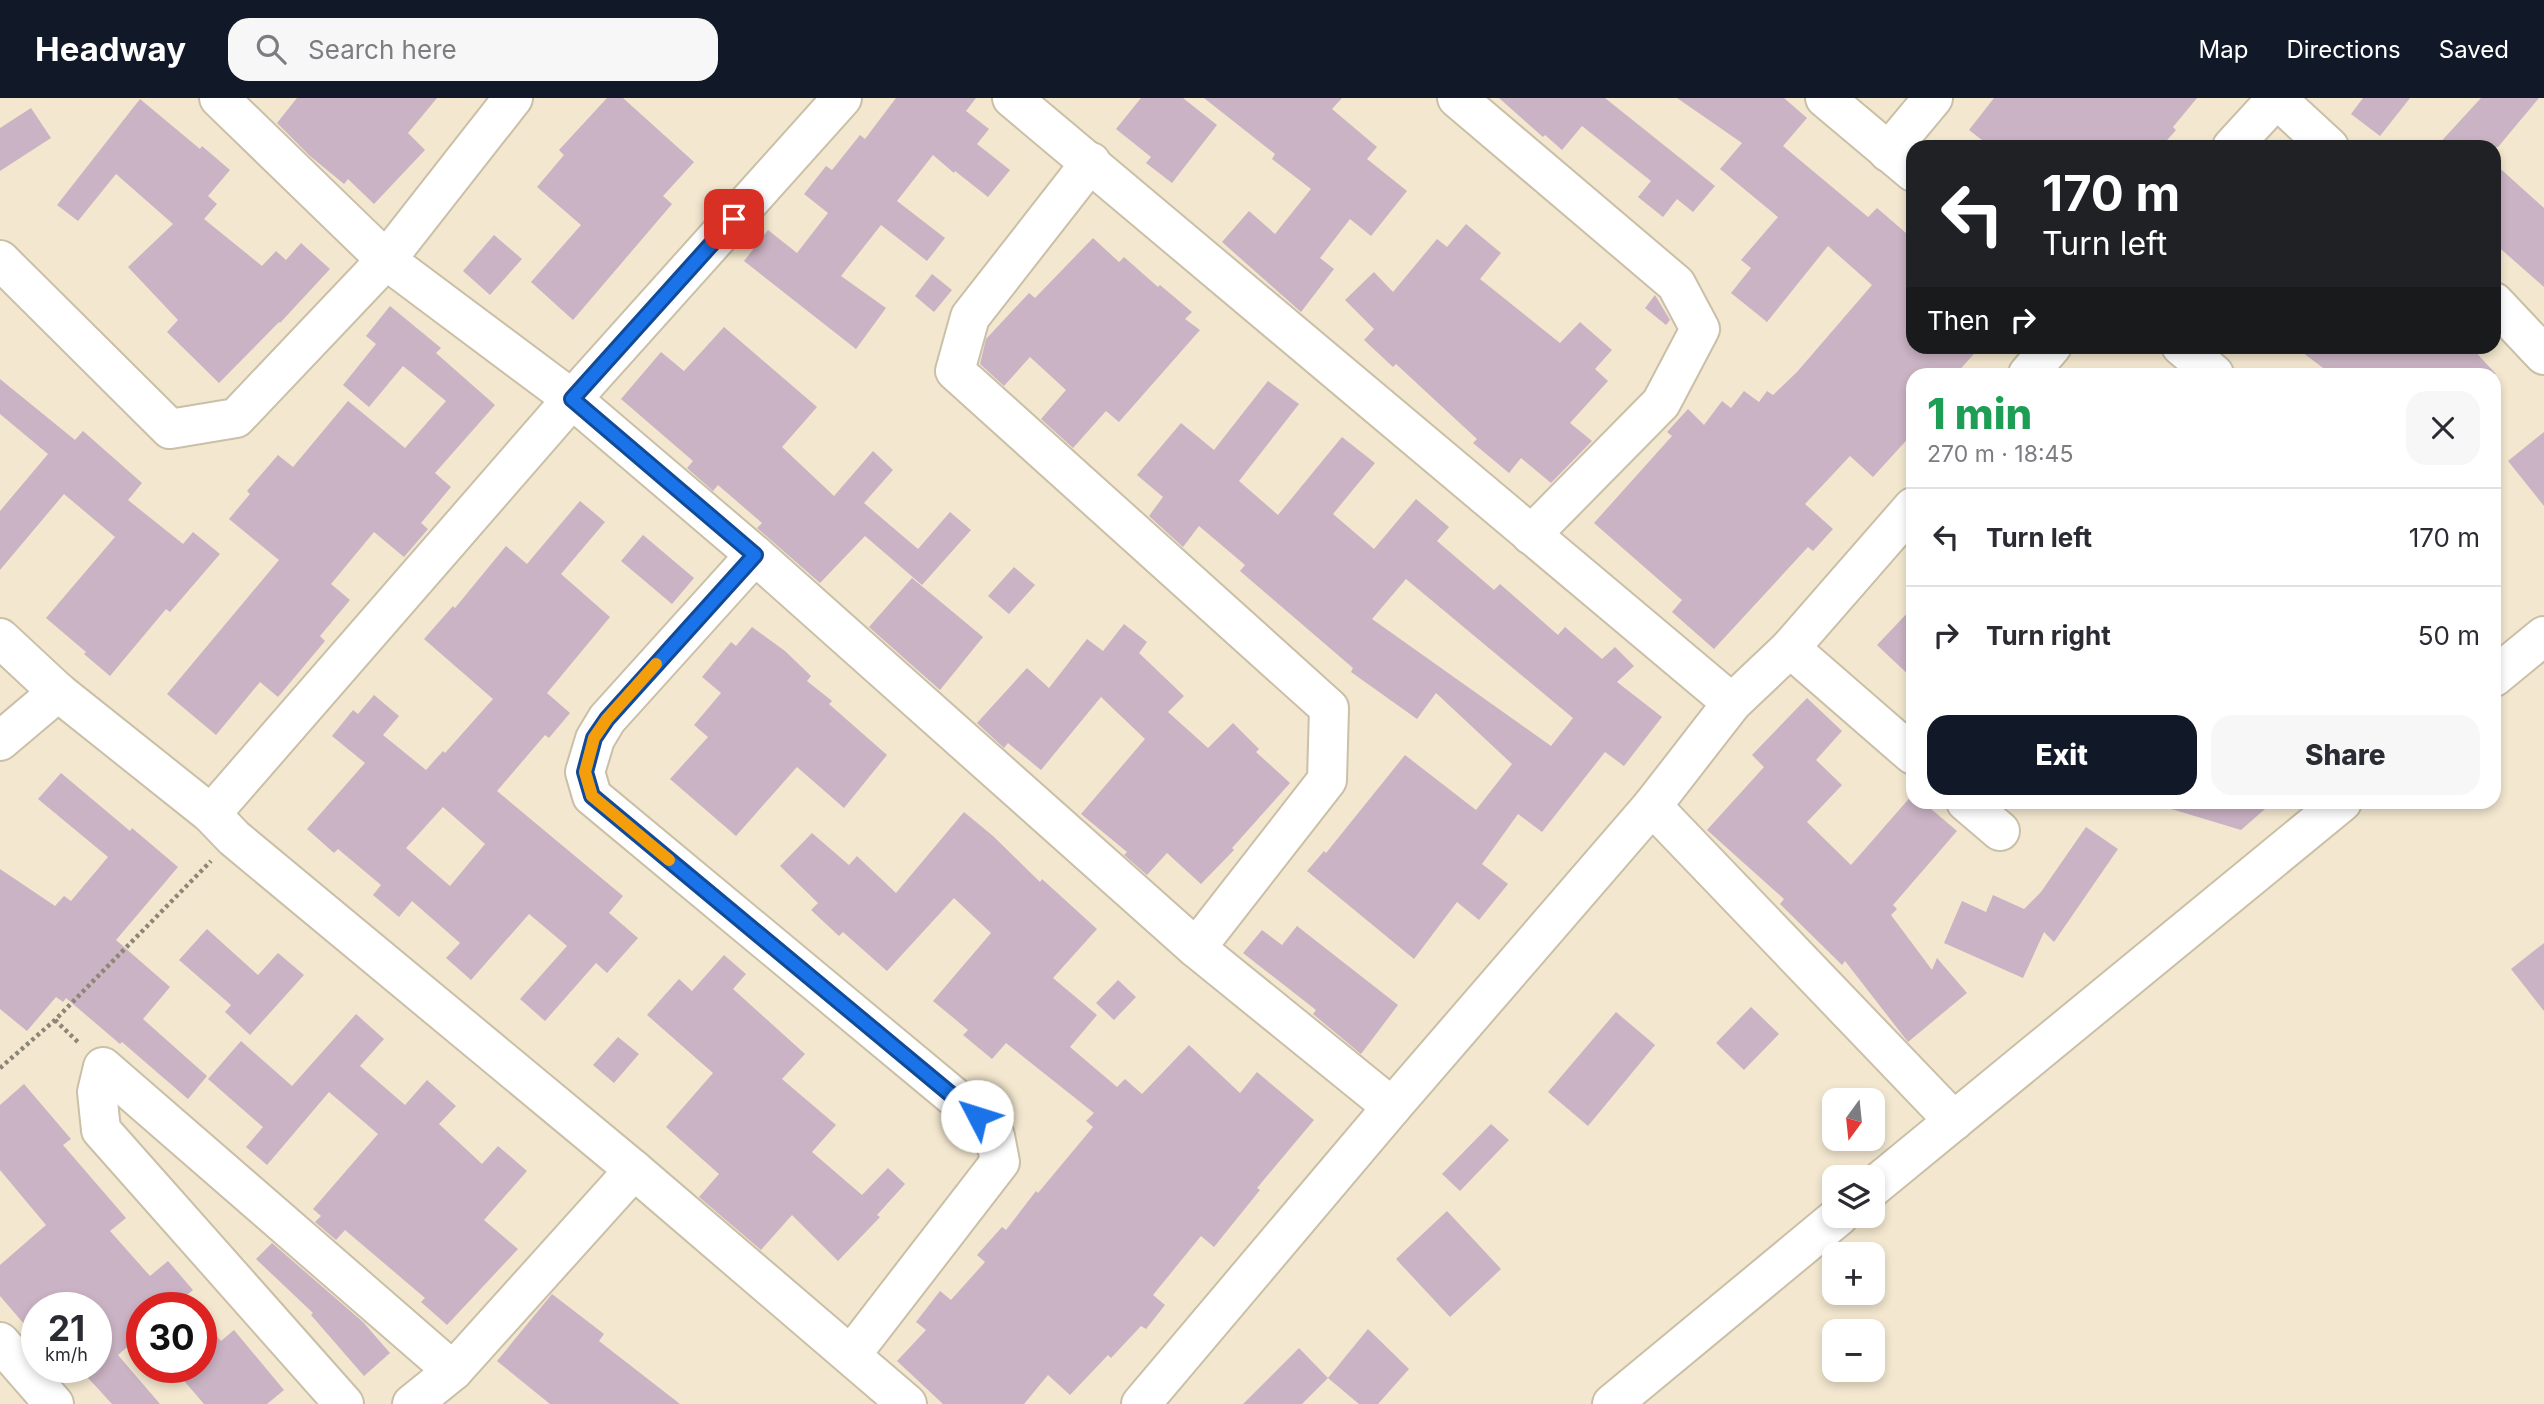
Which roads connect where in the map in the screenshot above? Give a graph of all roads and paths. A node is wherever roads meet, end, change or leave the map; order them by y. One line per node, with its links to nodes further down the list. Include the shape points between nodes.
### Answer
1 (219, 98): 15 (street)
2 (513, 98): 15 (street)
3 (842, 98): 22 (street)
4 (1012, 98): 12 (street)
5 (1457, 98): 24 (street, via 1676,284 1700,329 1661,402)
6 (1825, 98): 13 (street)
7 (1933, 98): 9 (street)
8 (2277, 98): 10 (street); 11 (street)
9 (1911, 140)
10 (2238, 140)
11 (2322, 140)
12 (1091, 162): 24 (street); 39 (street, via 970,317 955,371 1329,709 1327,780)
13 (1900, 162)
14 (0, 260): 15 (street, via 170,429 236,418)
15 (386, 260): 22 (street)
16 (2501, 309): 19 (street)
17 (2045, 354): 20 (street)
18 (2190, 354): 21 (street)
19 (2544, 355)
20 (2033, 368)
21 (2207, 368)
22 (572, 399): 25 (street); 37 (street)
23 (1906, 515): 28 (street)
24 (1531, 535): 31 (street)
25 (755, 555): 39 (street); 47 (street, via 607,719 594,738 585,772 592,796 977,1116 995,1136 1000,1162)
26 (2544, 636): 29 (street)
27 (0, 638): 30 (street)
28 (1790, 648): 31 (street); 33 (street)
29 (2501, 671)
30 (58, 692): 32 (street); 37 (street)
31 (1732, 703): 34 (street)
32 (0, 741)
33 (1906, 749)
34 (1652, 806): 41 (street); 42 (street)
35 (1974, 809): 38 (street)
36 (2333, 809): 42 (street)
37 (222, 826): 40 (path, via 55,1020); 43 (street)
38 (2000, 831)
39 (1196, 948): 41 (street)
40 (0, 1068)
41 (1392, 1107): 53 (street)
42 (1954, 1121): 44 (street)
43 (634, 1170): 47 (street); 48 (street)
44 (1885, 1177)
45 (1825, 1228): 54 (street)
46 (0, 1342): 49 (street)
47 (851, 1355): 52 (street)
48 (453, 1371): 50 (street, via 103,1067 97,1092 101,1130); 51 (street)
49 (54, 1404)
50 (344, 1404)
51 (412, 1404)
52 (908, 1404)
53 (1141, 1404)
54 (1612, 1404)

